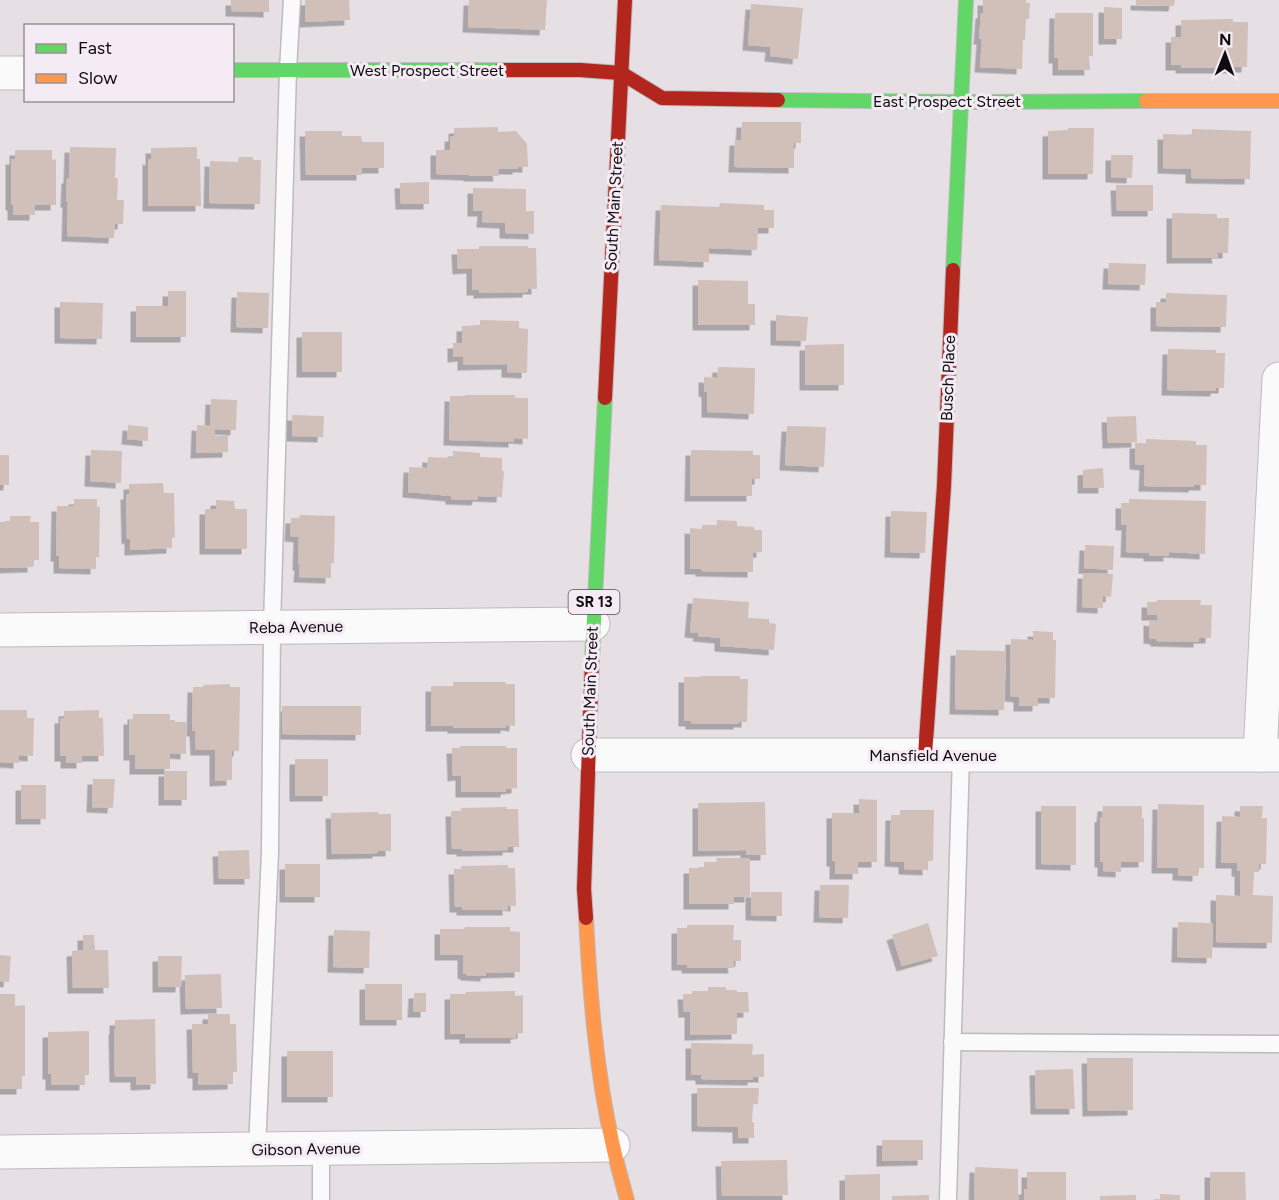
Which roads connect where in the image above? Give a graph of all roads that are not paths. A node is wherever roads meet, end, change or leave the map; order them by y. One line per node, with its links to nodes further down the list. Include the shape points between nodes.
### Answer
1 (292, 0): 5 (lane)
2 (625, 0): 8 (main road, South Main Street / SR 13)
3 (966, 0): 10 (main road, Busch Place)
4 (234, 70): 5 (main road, West Prospect Street)
5 (288, 70): 8 (main road, West Prospect Street); 13 (lane)
6 (0, 73): 7 (street)
7 (24, 73)
8 (621, 73): 10 (main road, East Prospect Street, via 662,98); 12 (main road, South Main Street / SR 13)
9 (1279, 100): 10 (main road, East Prospect Street)
10 (962, 102): 16 (main road, Busch Place, via 944,486)
11 (1279, 380): 18 (street)
12 (592, 624): 13 (street, Reba Avenue); 15 (main road, South Main Street / SR 13)
13 (272, 627): 14 (street, Reba Avenue); 22 (lane, via 270,852)
14 (0, 630)
15 (588, 755): 16 (street, Mansfield Avenue); 21 (main road, South Main Street / SR 13, via 584,889 590,979)
16 (925, 755): 17 (street, Mansfield Avenue)
17 (961, 755): 18 (street, Mansfield Avenue); 19 (lane)
18 (1269, 755)
19 (952, 1042): 20 (lane); 27 (lane)
20 (1279, 1044)
21 (613, 1145): 23 (street, Gibson Avenue); 26 (main road, South Main Street / SR 13)
22 (257, 1149): 23 (street, Gibson Avenue); 24 (street, Gibson Avenue)
23 (321, 1149): 25 (lane)
24 (0, 1152)
25 (321, 1200)
26 (627, 1200)
27 (948, 1200)

